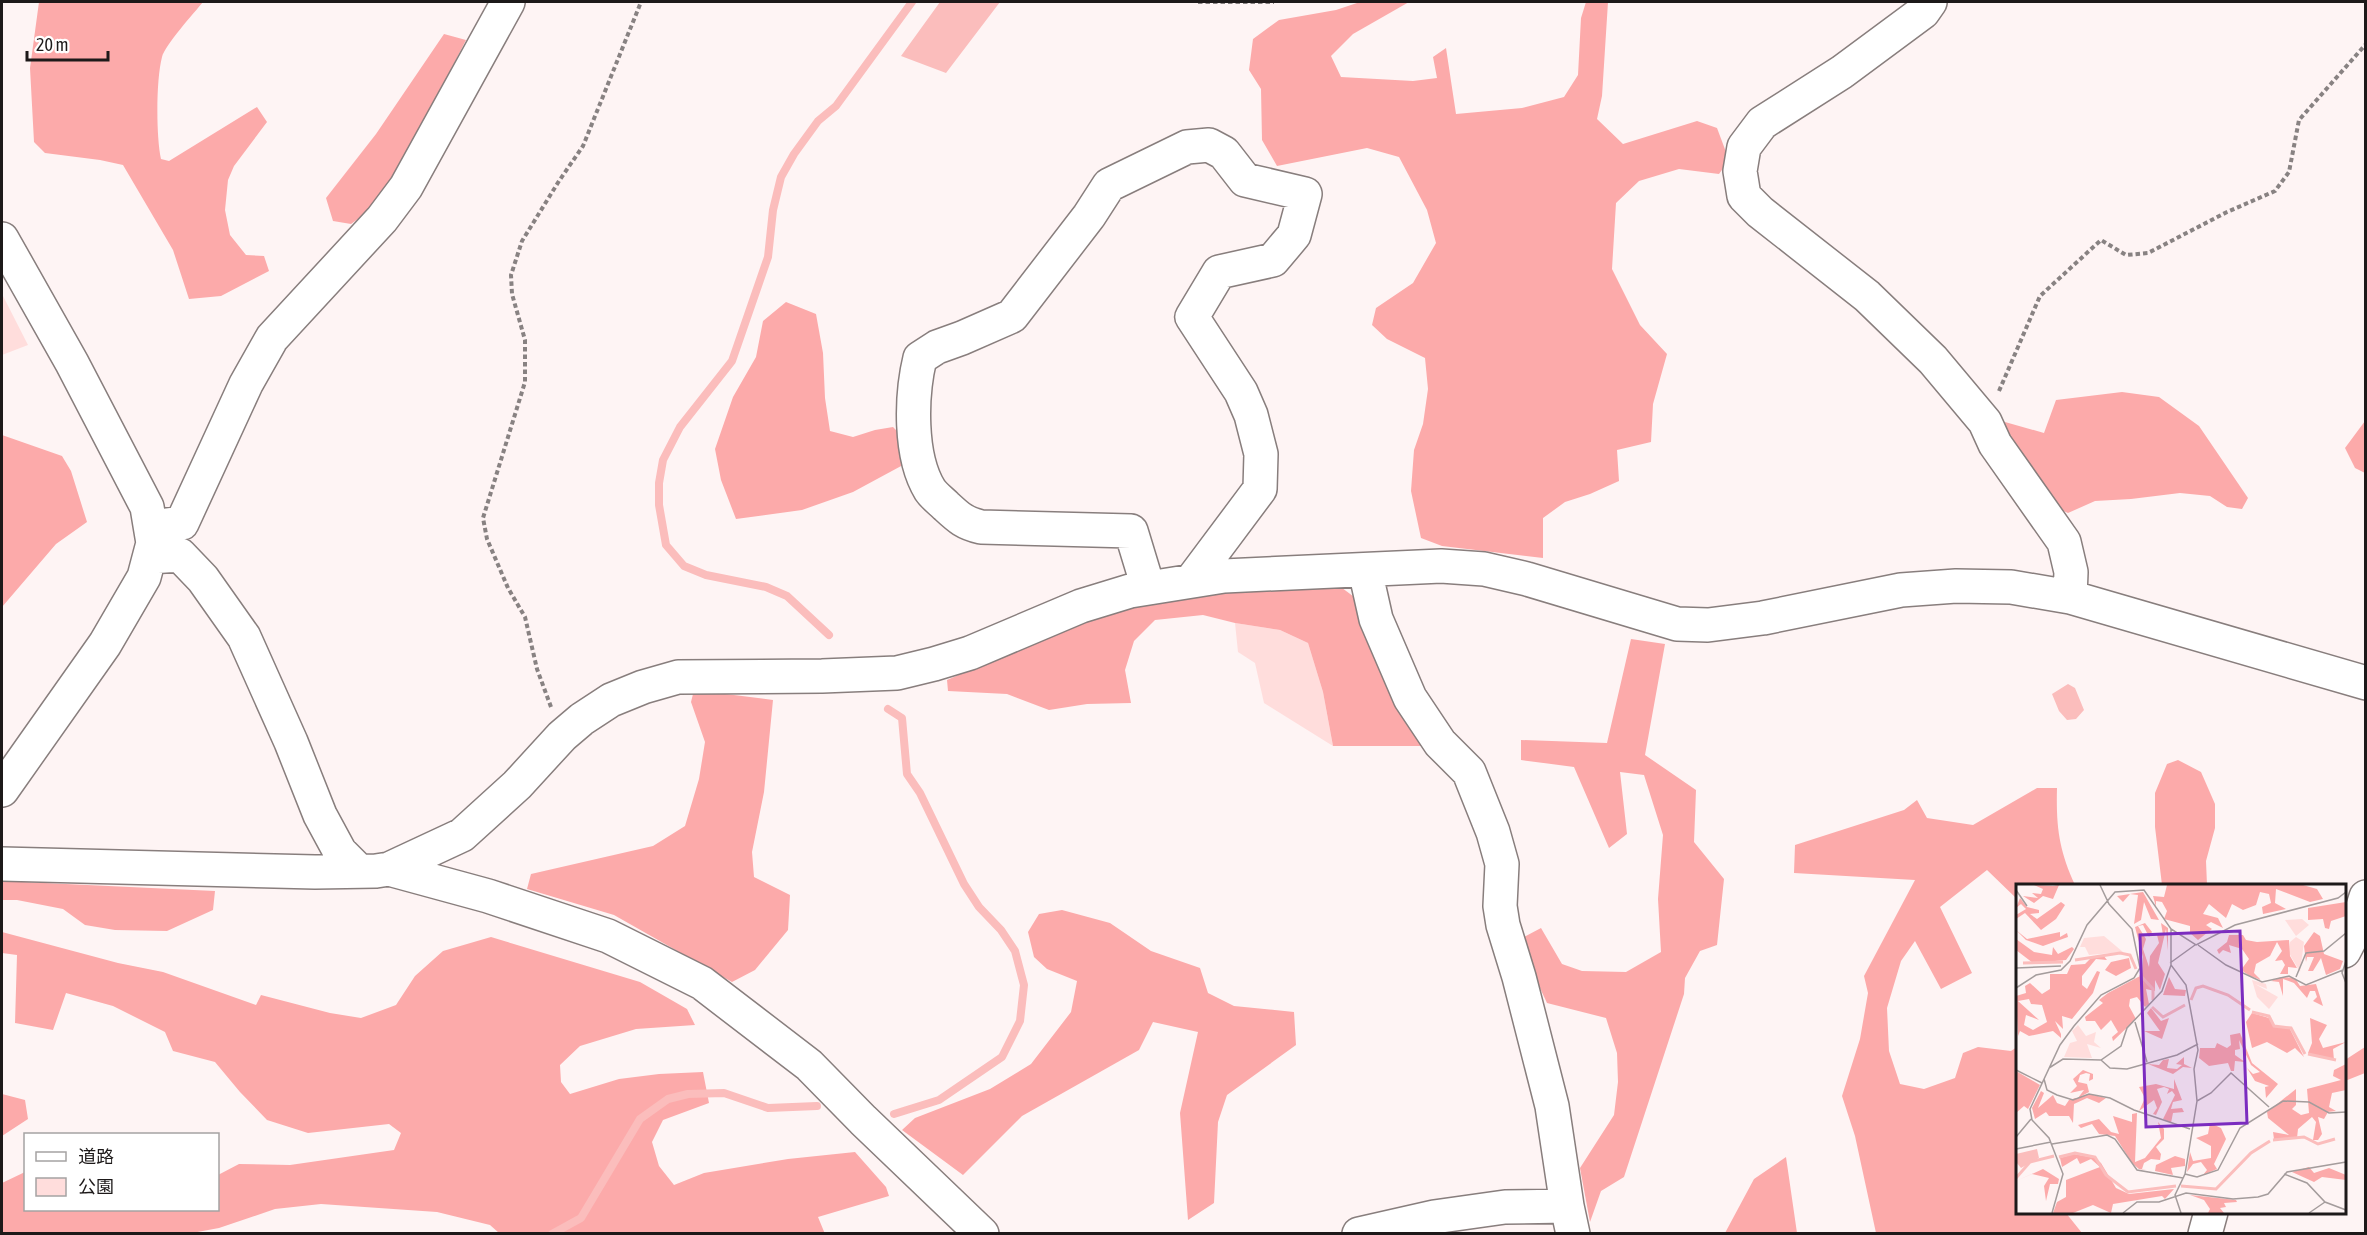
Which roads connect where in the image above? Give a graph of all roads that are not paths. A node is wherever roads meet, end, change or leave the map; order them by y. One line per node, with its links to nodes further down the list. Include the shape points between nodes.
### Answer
1 (508, 2): 4 (street, via 406,187 382,219 272,338 246,384 182,523)
2 (1930, 2): 8 (street, via 1923,12 1842,72 1762,123 1744,147 1740,171 1744,196 1867,296 1933,360 1985,422 1995,444 2064,542 2071,572)
3 (2, 239): 4 (street, via 147,507)
4 (151, 542): 10 (street, via 144,577 105,644); 12 (street, via 180,555 203,579 244,637 320,815 340,852)
5 (1365, 570): 6 (street); 8 (street, via 1441,566 1484,569 1677,624 1708,625 1763,618 1901,590 1956,586 2011,587); 16 (street, via 1376,619 1410,698 1440,743 1469,772 1493,832 1502,864 1503,925 1552,1106)
6 (1192, 580): 7 (street); 7 (street, via 1260,489 1258,445 1251,415 1192,317 1220,272 1273,260 1294,235 1305,194 1245,180 1224,153 1209,145 1187,147 1109,185 1012,316 920,358 915,380 914,429 922,472 931,492 964,523 981,527 1131,531)
7 (1148, 587): 12 (street, via 1081,606 970,653 897,673 678,677 643,687 611,700 562,736 462,836)
8 (2070, 597): 9 (street)
9 (2366, 683)
10 (2, 790)
11 (2, 864): 12 (street)
12 (374, 870): 17 (street, via 488,896 608,936 702,983 809,1065)
13 (2366, 897): 14 (street)
14 (2346, 947)
15 (2210, 1214): 19 (street)
16 (1570, 1220): 18 (street, via 1505,1207)
17 (982, 1233)
18 (1359, 1233)
19 (2205, 1233)

